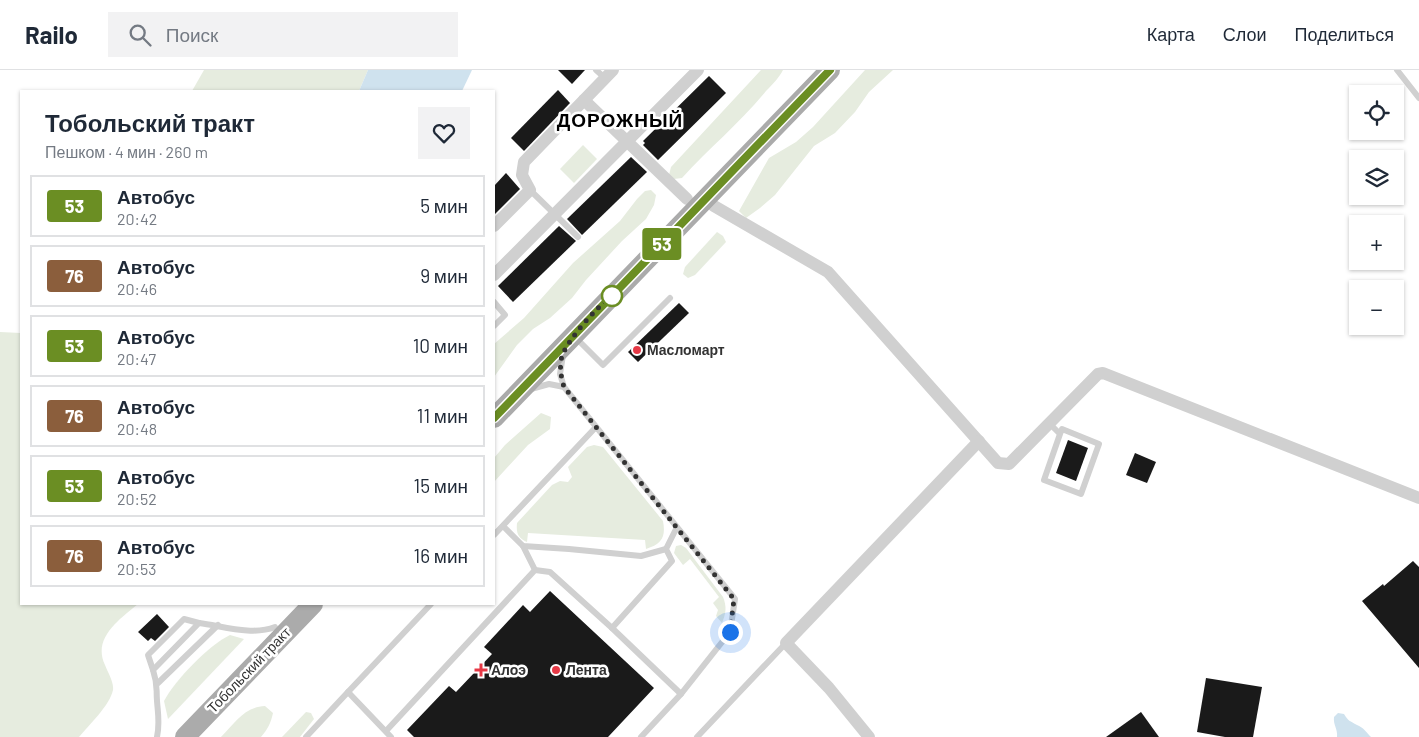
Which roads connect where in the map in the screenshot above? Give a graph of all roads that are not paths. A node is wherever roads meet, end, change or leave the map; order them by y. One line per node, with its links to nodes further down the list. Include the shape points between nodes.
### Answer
1 (698, 70): 8 (street)
2 (812, 70): 10 (main road)
3 (830, 70): 10 (main road)
4 (1397, 70): 6 (lane)
5 (605, 73): 7 (street)
6 (1419, 98)
7 (584, 100): 8 (street); 9 (street, via 524,162 522,175)
8 (628, 141): 10 (street); 11 (street)
9 (530, 190): 11 (lane); 12 (street)
10 (696, 199): 18 (main road); 21 (main road); 26 (street, via 714,206 828,272)
11 (555, 214): 13 (lane); 14 (street)
12 (495, 225)
13 (578, 237)
14 (495, 274)
15 (670, 298): 18 (lane, via 603,365)
16 (495, 303): 17 (lane, via 505,315)
17 (495, 325)
18 (574, 335): 19 (lane, via 562,357 560,374); 20 (main road)
19 (564, 387): 20 (lane, via 549,384); 24 (lane)
20 (515, 396): 22 (main road)
21 (495, 399)
22 (495, 417)
23 (1049, 424): 25 (lane); 26 (street, via 1009,464 998,463); 27 (street, via 1098,374 1103,373)
24 (596, 427): 28 (lane); 29 (lane)
25 (1060, 434): 25 (lane, via 1044,480 1081,494 1099,444 1062,429)
26 (980, 441): 41 (street)
27 (1419, 498)
28 (503, 526): 30 (lane); 31 (lane)
29 (676, 529): 32 (lane); 45 (lane, via 734,599 730,632)
30 (495, 535)
31 (523, 546): 32 (lane, via 641,556); 33 (lane)
32 (666, 549): 40 (lane, via 672,561)
33 (535, 570): 40 (lane, via 550,572); 46 (lane)
34 (296, 605): 39 (main road, Тобольский тракт)
35 (312, 605): 47 (main road, Тобольский тракт)
36 (430, 605): 44 (lane)
37 (199, 623): 38 (lane); 42 (lane); 42 (lane, via 184,620 148,655)
38 (218, 625): 39 (lane, via 254,631); 43 (lane)
39 (275, 627): 49 (main road, Тобольский тракт)
40 (612, 628): 45 (lane)
41 (786, 643): 53 (lane); 54 (street)
42 (153, 670): 43 (lane)
43 (158, 683): 48 (lane)
44 (348, 692): 46 (lane); 50 (lane)
45 (681, 694): 52 (lane)
46 (386, 731): 51 (lane)
47 (187, 735)
48 (157, 737)
49 (169, 737)
50 (306, 737)
51 (391, 737)
52 (641, 737)
53 (697, 737)
54 (870, 737)

